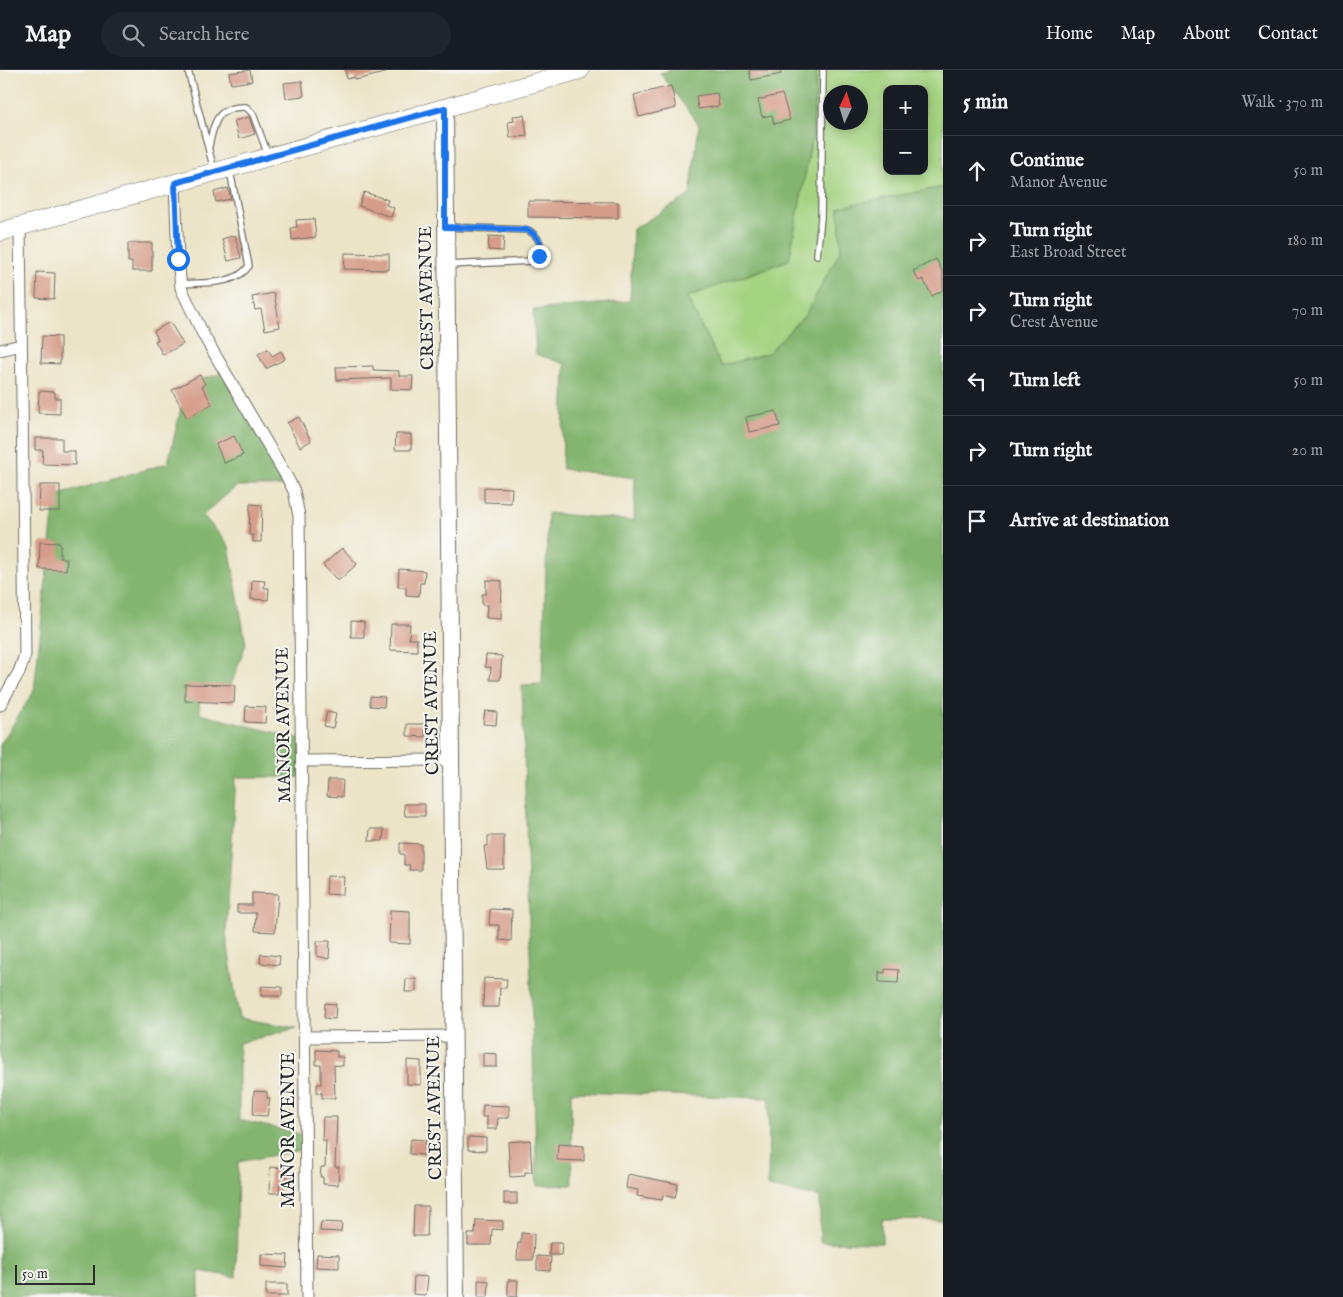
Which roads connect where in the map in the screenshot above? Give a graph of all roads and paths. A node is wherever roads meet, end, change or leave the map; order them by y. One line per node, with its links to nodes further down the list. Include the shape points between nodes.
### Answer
1 (188, 70): 5 (lane)
2 (580, 70): 4 (main road)
3 (823, 70): 12 (lane)
4 (445, 108): 6 (main road); 10 (street, CREST AVENUE)
5 (208, 146): 6 (lane, via 220,114 234,106 246,107 253,114); 7 (lane)
6 (269, 158): 7 (main road)
7 (222, 170): 8 (main road); 14 (lane, via 249,266 243,274 232,279)
8 (175, 183): 9 (main road); 14 (street, MANOR AVENUE)
9 (20, 227): 11 (main road); 15 (street)
10 (445, 227): 13 (street, CREST AVENUE); 13 (lane, via 528,230 538,238 542,249 539,256 524,262)
11 (0, 232)
12 (818, 255)
13 (445, 265): 18 (street, CREST AVENUE)
14 (181, 284): 19 (street, MANOR AVENUE, via 204,336 288,478 295,496 299,516)
15 (21, 345): 16 (street); 17 (street, via 25,654 19,672)
16 (0, 350)
17 (0, 704)
18 (452, 760): 19 (street); 20 (street, CREST AVENUE)
19 (302, 761): 21 (street, MANOR AVENUE)
20 (454, 1036): 21 (street); 23 (street, CREST AVENUE)
21 (305, 1037): 22 (street, MANOR AVENUE)
22 (307, 1297)
23 (456, 1297)

